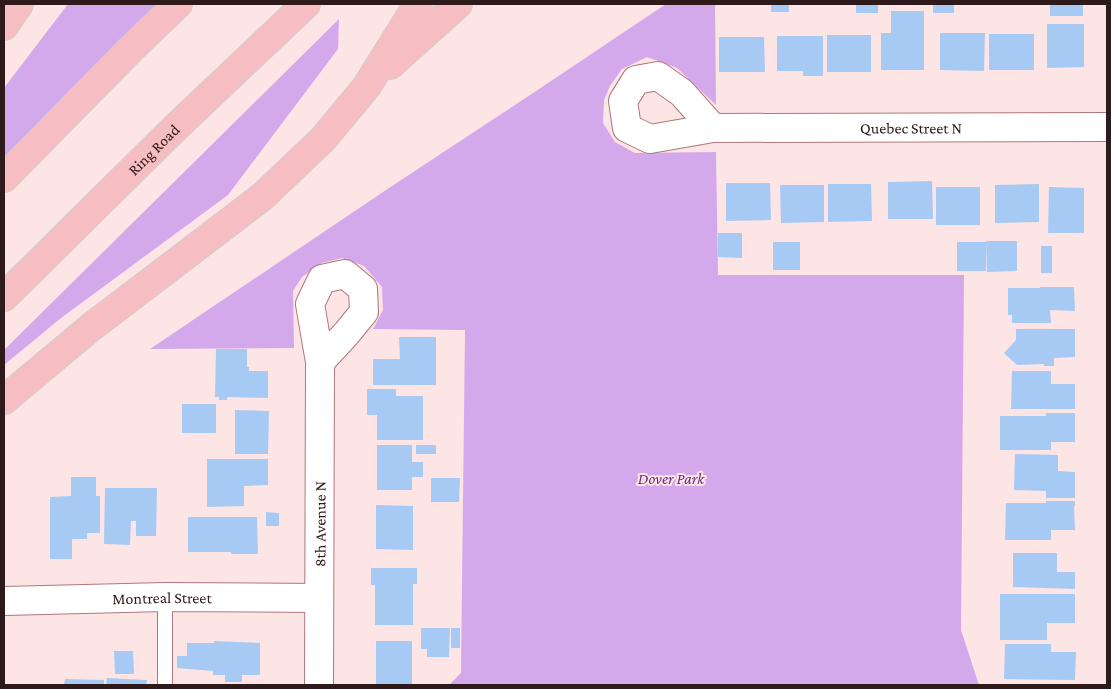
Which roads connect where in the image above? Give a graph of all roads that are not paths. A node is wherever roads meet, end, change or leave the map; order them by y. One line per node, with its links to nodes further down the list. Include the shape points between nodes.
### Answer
1 (19, 4): 6 (highway)
2 (178, 4): 10 (highway)
3 (306, 4): 11 (highway, Ring Road, via 174,128)
4 (418, 4): 7 (highway)
5 (458, 4): 7 (highway)
6 (4, 26)
7 (367, 86): 13 (highway, via 323,139 262,197 90,328)
8 (1107, 127): 9 (street, Quebec Street N)
9 (713, 128)
10 (4, 178)
11 (4, 297)
12 (320, 362): 15 (street, 8th Avenue N)
13 (4, 400)
14 (165, 597): 15 (street, Montreal Street); 16 (street, Montreal Street); 17 (lane)
15 (319, 598): 18 (street, 8th Avenue N)
16 (4, 601)
17 (165, 685)
18 (319, 685)

